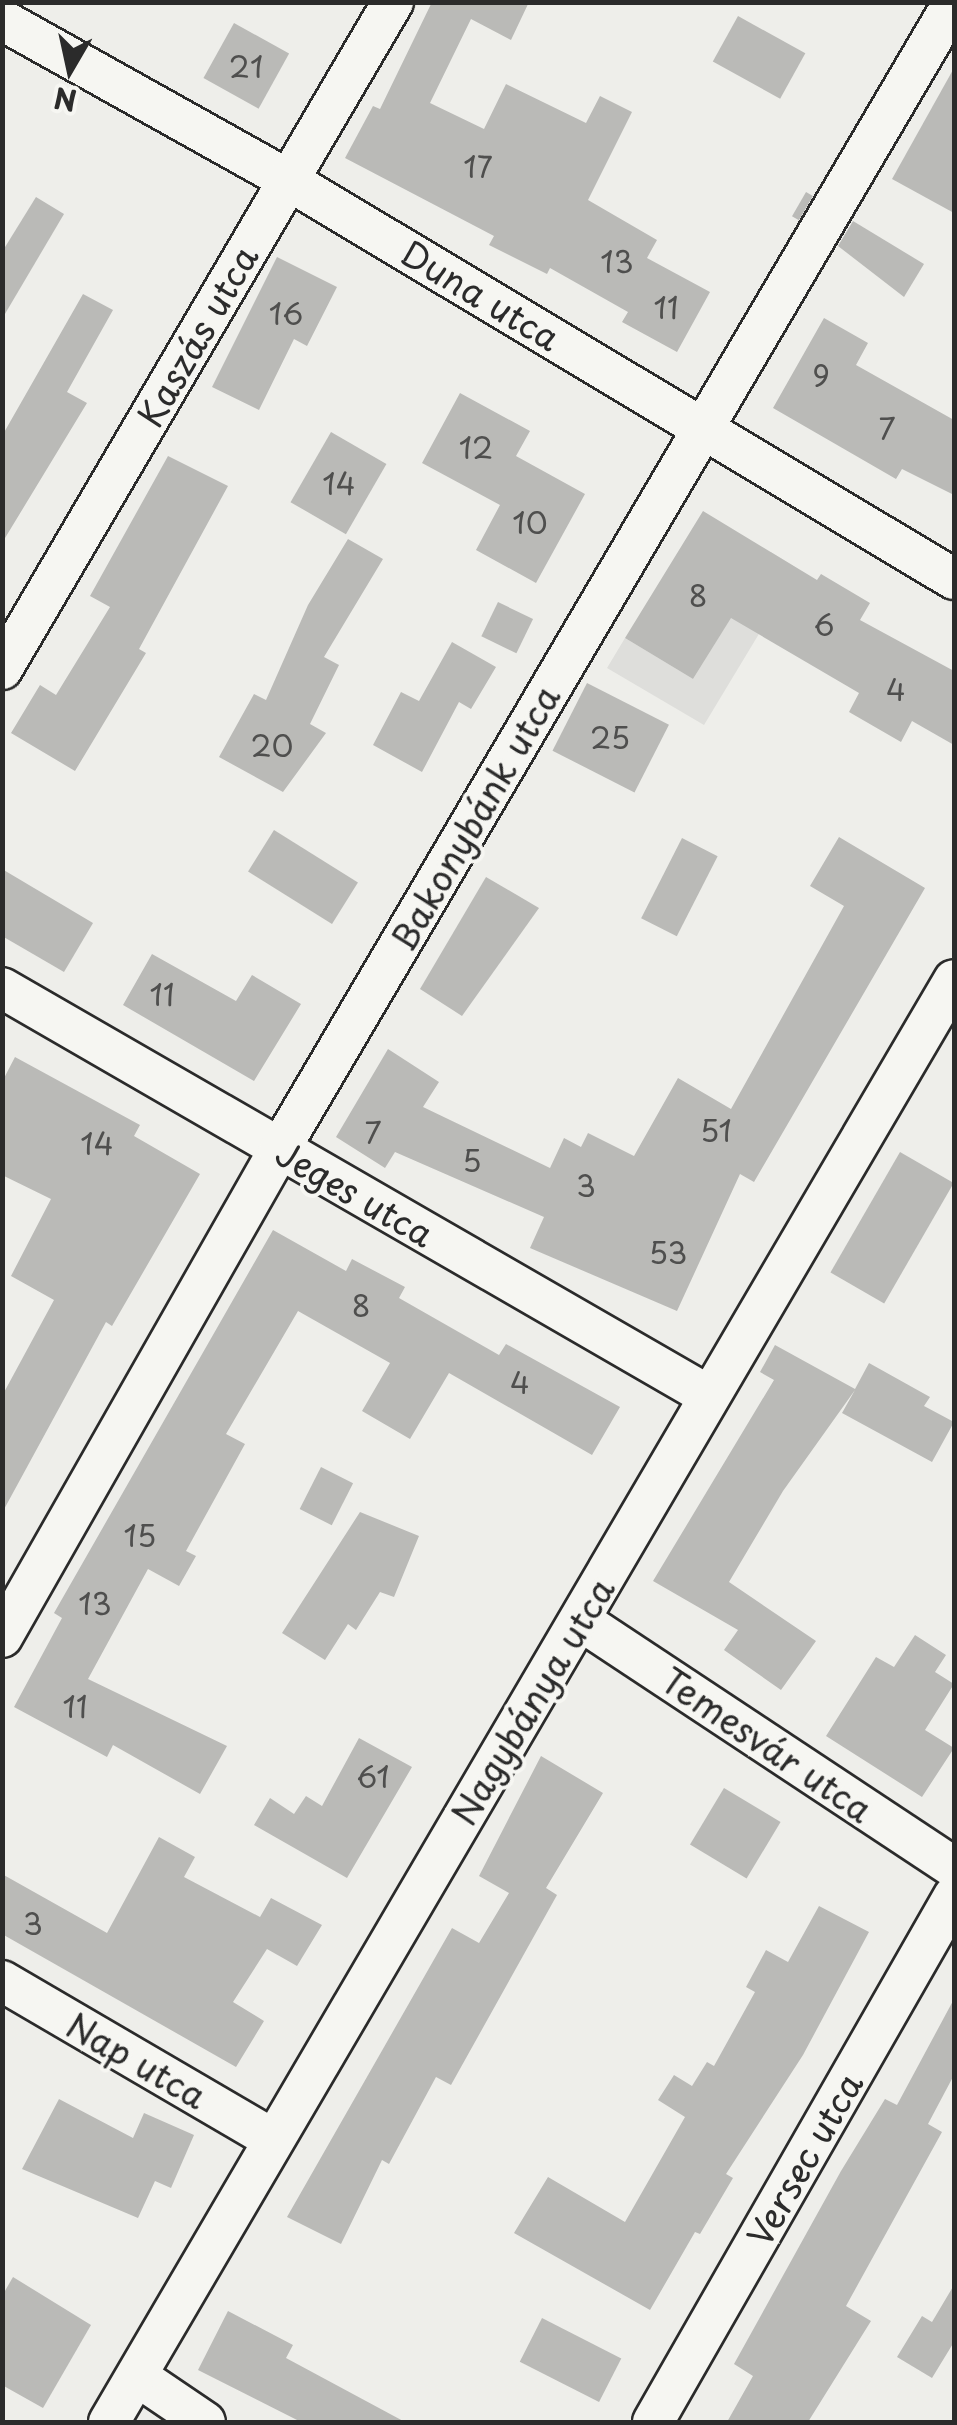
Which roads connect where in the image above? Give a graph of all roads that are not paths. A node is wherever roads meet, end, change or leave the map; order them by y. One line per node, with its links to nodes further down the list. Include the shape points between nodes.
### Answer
1 (393, 2): 4 (street, Kaszás utca)
2 (954, 2): 5 (street, Bakonybánk utca)
3 (2, 20): 4 (street, Duna utca)
4 (288, 180): 5 (street, Duna utca); 7 (street, Kaszás utca)
5 (704, 427): 6 (street, Duna utca); 10 (street, Bakonybánk utca)
6 (954, 579)
7 (2, 669)
8 (954, 980): 11 (street, Nagybánya utca)
9 (2, 988): 10 (street, Jeges utca)
10 (279, 1150): 11 (street, Jeges utca); 13 (street, Bakonybánk utca)
11 (709, 1396): 12 (street, Nagybánya utca)
12 (580, 1620): 14 (street, Temesvár utca); 17 (street, Nagybánya utca)
13 (2, 1637)
14 (954, 1868)
15 (954, 1896): 21 (street, Versec utca)
16 (2, 1981): 17 (street, Nap utca)
17 (272, 2139): 18 (street, Nagybánya utca)
18 (137, 2376): 19 (street, Nagybánya utca); 20 (street)
19 (109, 2422)
20 (206, 2422)
21 (653, 2422)

